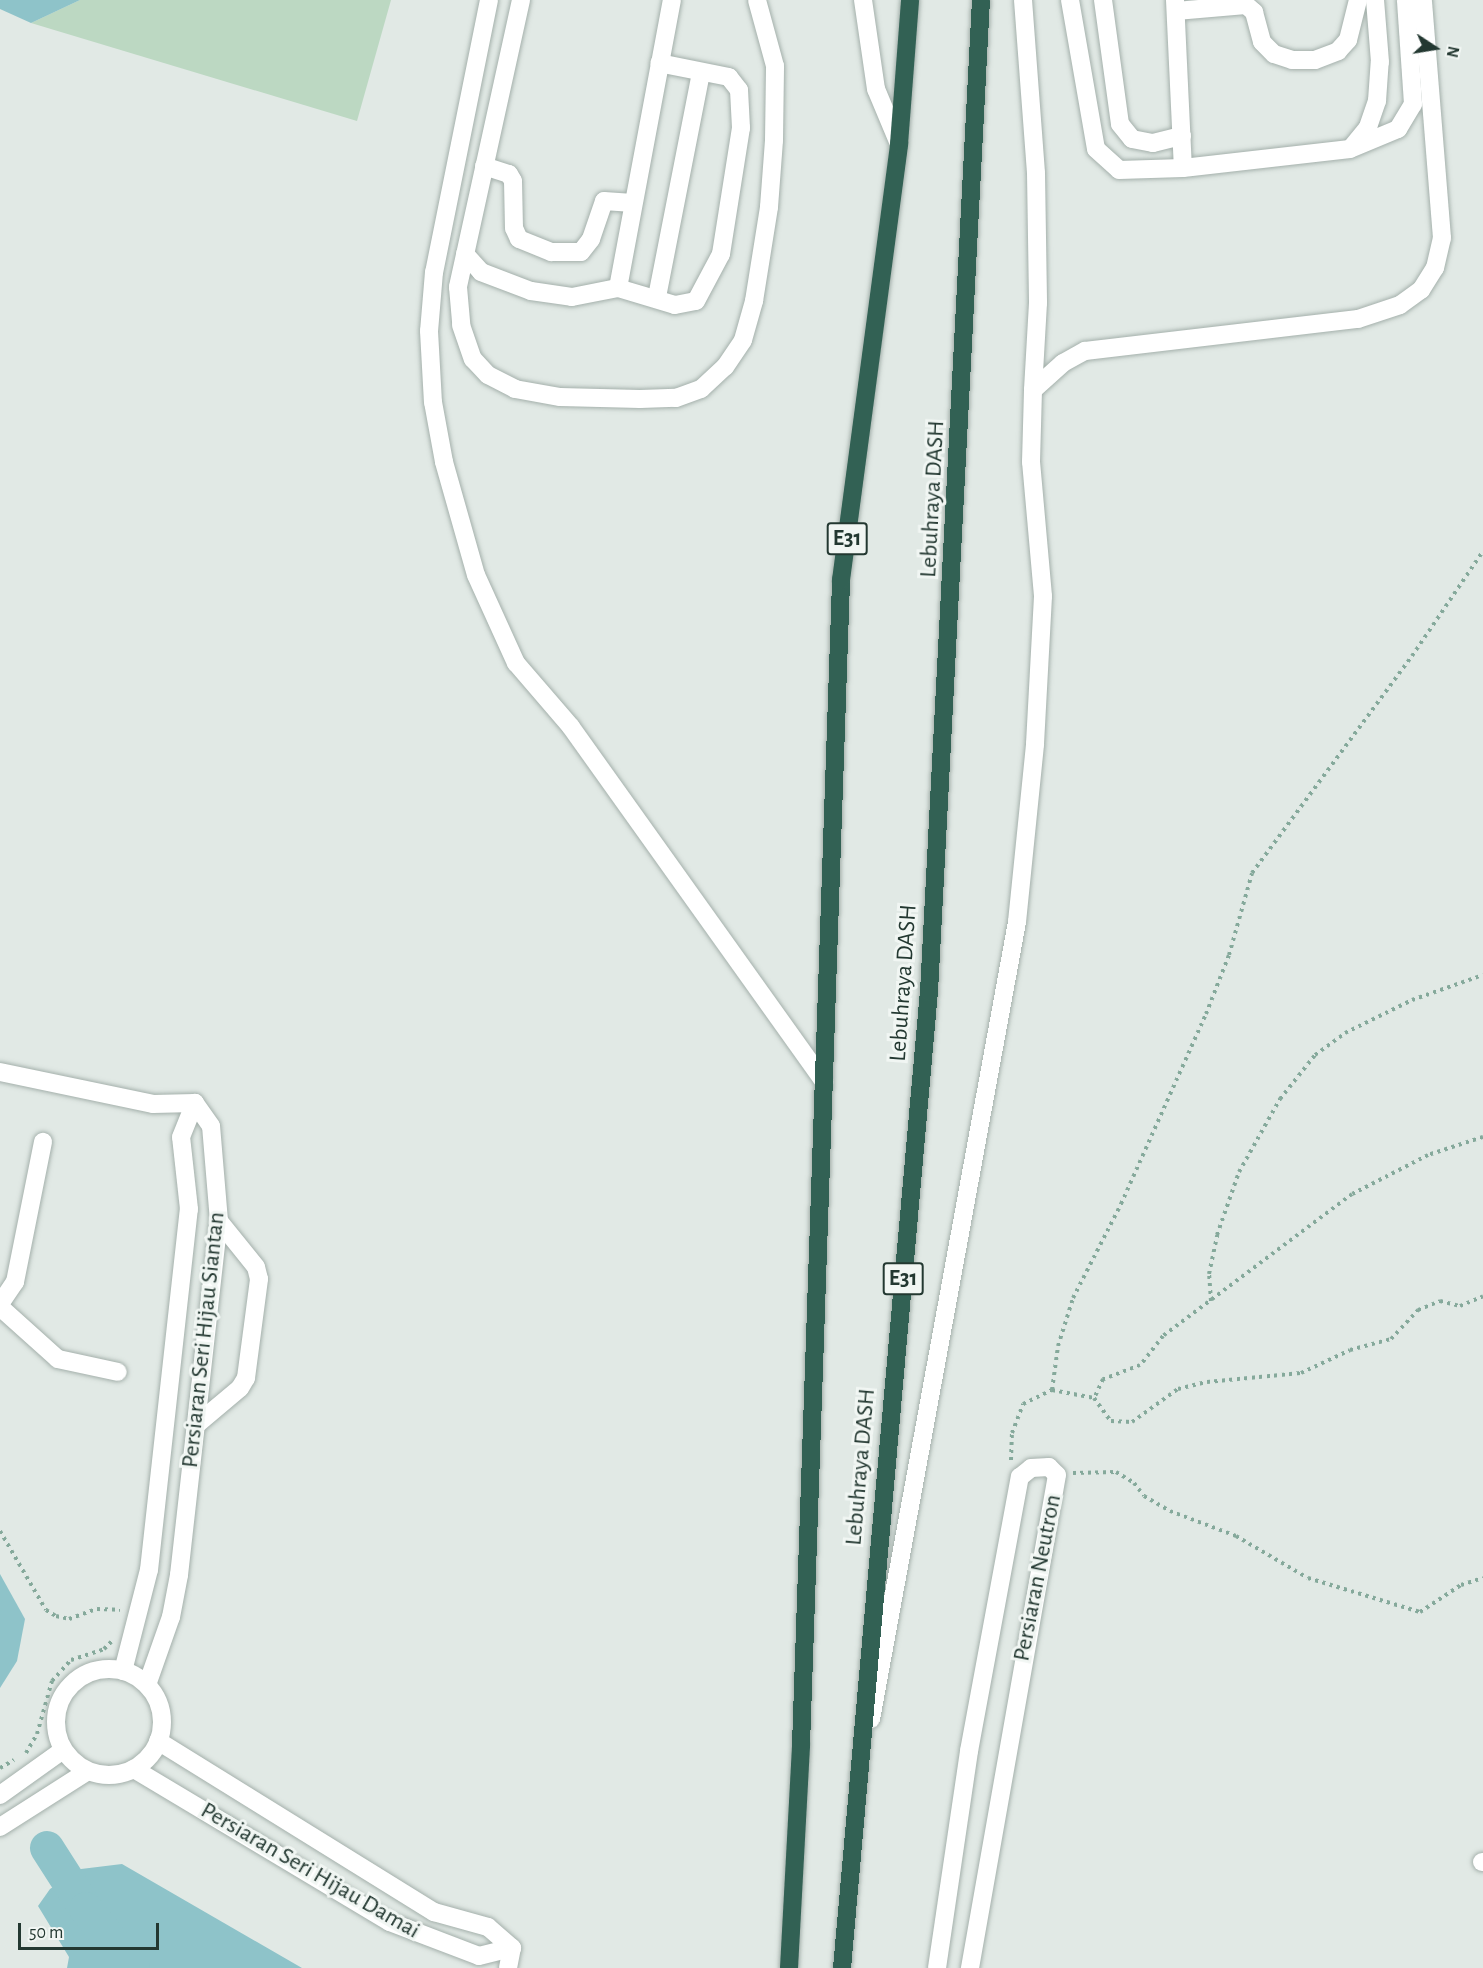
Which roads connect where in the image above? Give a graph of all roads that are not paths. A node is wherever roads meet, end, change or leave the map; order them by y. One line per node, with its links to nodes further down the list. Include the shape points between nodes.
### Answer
1 (489, 0): 24 (street)
2 (520, 0): 21 (street)
3 (672, 0): 16 (street)
4 (758, 0): 26 (street, via 775,66 769,207 754,301 743,340 725,367 701,389 676,398 560,397 515,389 488,375 473,359 461,326 458,287)
5 (863, 0): 19 (street, via 876,89)
6 (910, 0): 19 (highway, Lebuhraya DASH / E31)
7 (981, 0): 45 (highway, Lebuhraya DASH / E31, via 929,992)
8 (1023, 0): 29 (street, via 1036,173 1038,303)
9 (1070, 0): 22 (street, via 1096,149 1119,170)
10 (1103, 0): 18 (street, via 1120,124 1132,139 1153,143)
11 (1358, 0): 15 (street, via 1348,40 1338,51 1315,60 1292,60 1274,54 1262,42 1254,12 1246,5)
12 (1375, 0): 20 (street, via 1380,62 1377,101 1368,127)
13 (1406, 0): 20 (street, via 1413,104 1398,129)
14 (1423, 0): 29 (street, via 1442,238 1435,268 1421,290 1400,305 1358,319 1085,351)
15 (1175, 6): 18 (street)
16 (659, 63): 17 (street); 23 (street)
17 (700, 73): 28 (street); 28 (street, via 729,77 739,90 741,101 741,128 721,254 696,301 675,305)
18 (1182, 136): 22 (street)
19 (899, 144): 31 (highway, Lebuhraya DASH / E31, via 841,580)
20 (1350, 149): 22 (street)
21 (484, 166): 23 (street, via 509,174 513,181 514,228 519,239 551,252 580,252 591,239 604,201); 25 (street)
22 (1184, 168)
23 (633, 203): 27 (street)
24 (444, 226): 25 (street); 31 (street, via 434,272 429,331 433,402 444,462 476,575 516,663 571,727)
25 (469, 230): 26 (street)
26 (465, 254): 27 (street, via 481,272 531,291 572,297)
27 (618, 288): 28 (street)
28 (657, 297)
29 (1033, 390): 45 (street, via 1031,462 1043,596 1035,744 1017,922)
30 (0, 1072): 32 (street, via 153,1104)
31 (824, 1082): 49 (highway, Lebuhraya DASH / E31, via 801,1745)
32 (195, 1103): 34 (street, Persiaran Seri Hijau Siantan, via 211,1125); 38 (street, Persiaran Seri Hijau Siantan, via 181,1137 189,1209 149,1570)
33 (43, 1142): 35 (street, via 15,1282)
34 (219, 1221): 37 (street, Persiaran Seri Hijau Siantan); 37 (street, via 256,1267 259,1280 253,1334 248,1372 240,1388)
35 (0, 1305): 36 (street, via 58,1359)
36 (118, 1372)
37 (196, 1425): 39 (street, Persiaran Seri Hijau Siantan, via 179,1575 171,1617)
38 (123, 1671): 39 (street); 41 (street, via 106,1668 88,1673 62,1697 56,1714)
39 (147, 1685): 40 (street, via 160,1706)
40 (158, 1741): 42 (street); 47 (street, Persiaran Seri Hijau Damai, via 434,1912 488,1927)
41 (63, 1749): 43 (street); 44 (street)
42 (134, 1769): 43 (street, via 104,1775); 47 (street, Persiaran Seri Hijau Damai, via 390,1922 480,1956)
43 (88, 1771): 46 (street)
44 (0, 1795)
45 (853, 1822): 50 (highway, Lebuhraya DASH / E31)
46 (0, 1827)
47 (512, 1948): 48 (street)
48 (508, 1968)
49 (789, 1968)
50 (842, 1968)
51 (937, 1968): 52 (street, Persiaran Neutron, via 969,1751 1020,1477 1030,1468 1049,1467 1057,1475)
52 (970, 1968)

